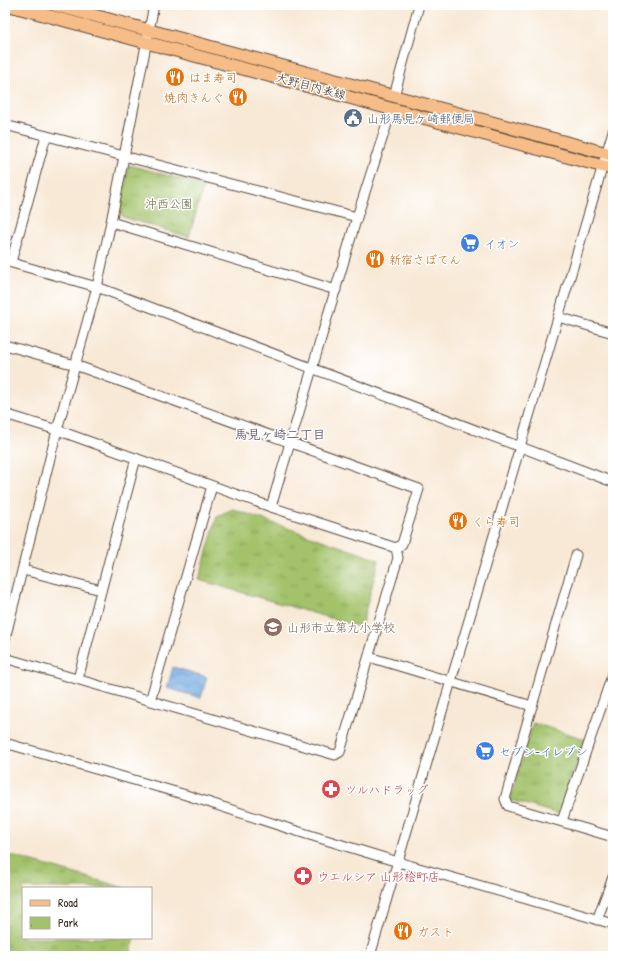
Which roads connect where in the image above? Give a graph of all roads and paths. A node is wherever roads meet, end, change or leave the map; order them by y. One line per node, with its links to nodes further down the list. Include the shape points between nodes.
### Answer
1 (8, 5): 5 (main road, 大野目内表線)
2 (55, 5): 5 (main road, 大野目内表線)
3 (154, 5): 5 (street)
4 (419, 5): 6 (street)
5 (148, 36): 6 (main road, 大野目内表線); 7 (main road, 大野目内表線); 12 (street)
6 (394, 96): 11 (main road, 大野目内表線)
7 (392, 108): 13 (main road, 大野目内表線); 14 (street)
8 (5, 125): 10 (street)
9 (613, 131): 11 (street)
10 (46, 136): 12 (street); 16 (street)
11 (610, 154): 13 (street)
12 (124, 156): 14 (street); 15 (street)
13 (608, 167): 19 (street)
14 (357, 217): 18 (street)
15 (112, 222): 17 (street); 18 (street)
16 (8, 262): 17 (street)
17 (97, 287): 22 (street); 23 (street)
18 (336, 290): 23 (street)
19 (558, 317): 20 (street); 27 (street)
20 (613, 333)
21 (5, 345): 22 (street)
22 (75, 365): 25 (street); 26 (street)
23 (313, 369): 26 (street); 27 (street)
24 (5, 414): 25 (street)
25 (58, 430): 28 (street); 34 (street)
26 (290, 442): 31 (street); 32 (street, via 419,489 402,544)
27 (520, 448): 29 (street); 41 (street)
28 (136, 458): 30 (street); 35 (street)
29 (613, 482)
30 (212, 486): 31 (street); 42 (street)
31 (271, 507): 32 (street)
32 (396, 548): 37 (street, via 398,558)
33 (576, 556): 43 (street)
34 (23, 570): 35 (street); 36 (street)
35 (102, 590): 40 (street)
36 (5, 639)
37 (369, 657): 41 (street); 42 (street, via 340,752 335,755)
38 (5, 658): 40 (street)
39 (613, 672): 45 (street)
40 (78, 679): 42 (street)
41 (451, 681): 43 (street); 47 (street)
42 (150, 701)
43 (532, 706): 45 (street, via 505,799 508,806)
44 (5, 742): 47 (street, via 186,795)
45 (562, 821): 46 (street)
46 (613, 837)
47 (398, 862): 49 (street); 51 (street)
48 (613, 877): 49 (street)
49 (597, 920): 50 (street)
50 (613, 924)
51 (370, 956)

